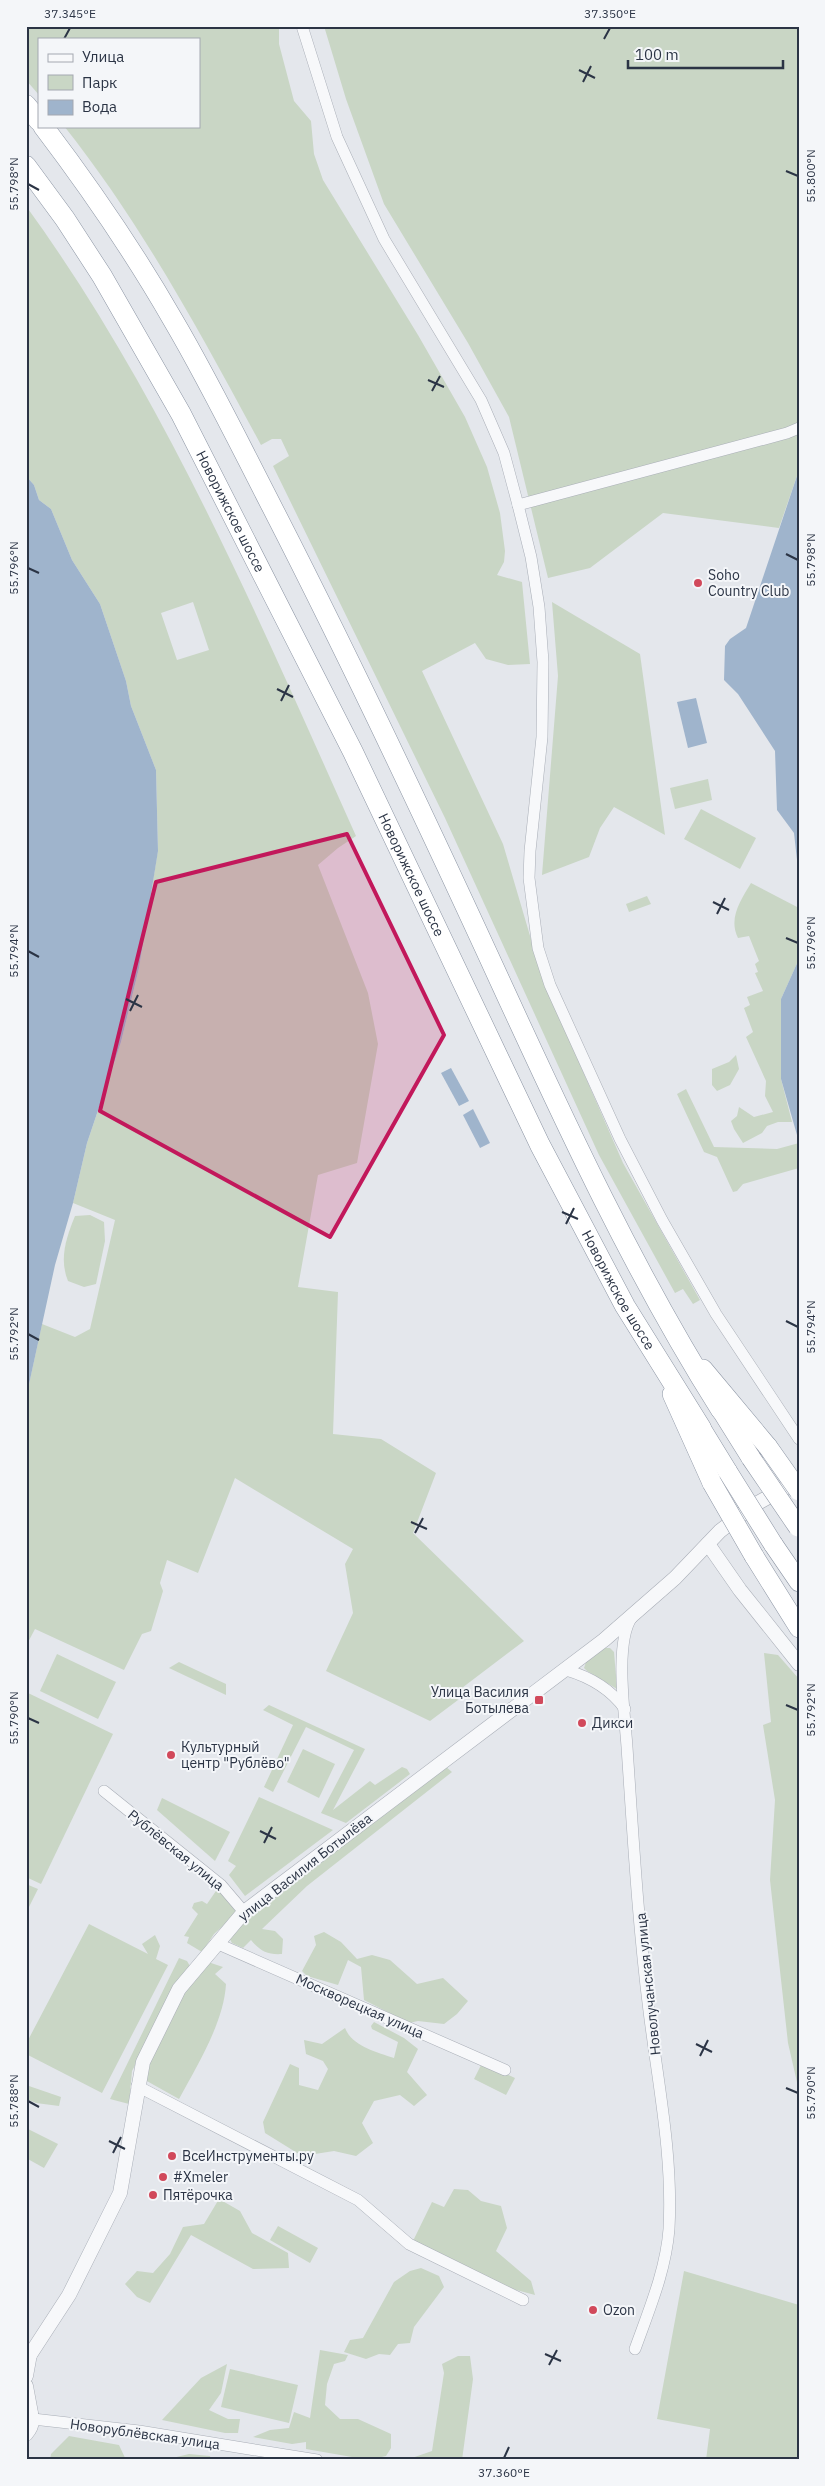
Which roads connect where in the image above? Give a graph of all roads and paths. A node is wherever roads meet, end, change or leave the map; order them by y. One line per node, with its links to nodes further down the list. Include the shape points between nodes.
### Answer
1 (302, 26): 7 (street, via 337,137 384,239 480,400 504,453)
2 (26, 105): 3 (highway)
3 (38, 120)
4 (44, 128): 8 (highway, Новорижское шоссе, via 135,256 213,394 387,738 589,1169 638,1268)
5 (26, 166): 9 (highway, Новорижское шоссе, via 102,276 186,423 353,752 540,1146 625,1306)
6 (799, 428): 7 (street, via 787,434)
7 (518, 505): 12 (street, via 531,557 544,662 542,737 529,878 538,948 564,1021 662,1220 716,1314)
8 (680, 1340): 10 (highway, Новорижское шоссе); 14 (highway, bridge, via 768,1447)
9 (656, 1357): 11 (highway, Новорижское шоссе); 19 (highway, bridge, via 712,1483)
10 (721, 1410): 15 (highway, Новорижское шоссе, bridge)
11 (701, 1428): 17 (highway, Новорижское шоссе, bridge)
12 (799, 1439)
13 (799, 1480): 16 (street, улица Василия Ботылёва, via 754,1505)
14 (799, 1491)
15 (798, 1528)
16 (708, 1544): 18 (street, улица Василия Ботылёва); 22 (street)
17 (799, 1582)
18 (632, 1617): 20 (street, улица Василия Ботылёва); 21 (street, Новолучанская улица, via 625,1630)
19 (799, 1628)
20 (604, 1640): 21 (street, via 616,1647); 23 (street, улица Василия Ботылёва)
21 (623, 1658): 24 (street, Новолучанская улица)
22 (799, 1664)
23 (566, 1670): 24 (street, via 594,1681 618,1699); 26 (street, улица Василия Ботылёва)
24 (625, 1709): 31 (street, Новолучанская улица, via 649,2010 665,2118 669,2230 662,2271)
25 (104, 1791): 26 (street, Рублёвская улица, via 221,1885)
26 (244, 1912): 27 (street, улица Василия Ботылёва)
27 (216, 1943): 28 (street, Москворецкая улица); 29 (street, улица Василия Ботылёва, via 179,1988 143,2062)
28 (505, 2070)
29 (137, 2086): 30 (street, via 358,2200 409,2244); 32 (street, улица Василия Ботылёва, via 120,2193 69,2295)
30 (523, 2300)
31 (635, 2349)
32 (28, 2358): 33 (street, улица Василия Ботылёва)
33 (26, 2376)
34 (26, 2386): 35 (street)
35 (30, 2413): 36 (street); 37 (street, Новорублёвская улица)
36 (26, 2434)
37 (317, 2460)

